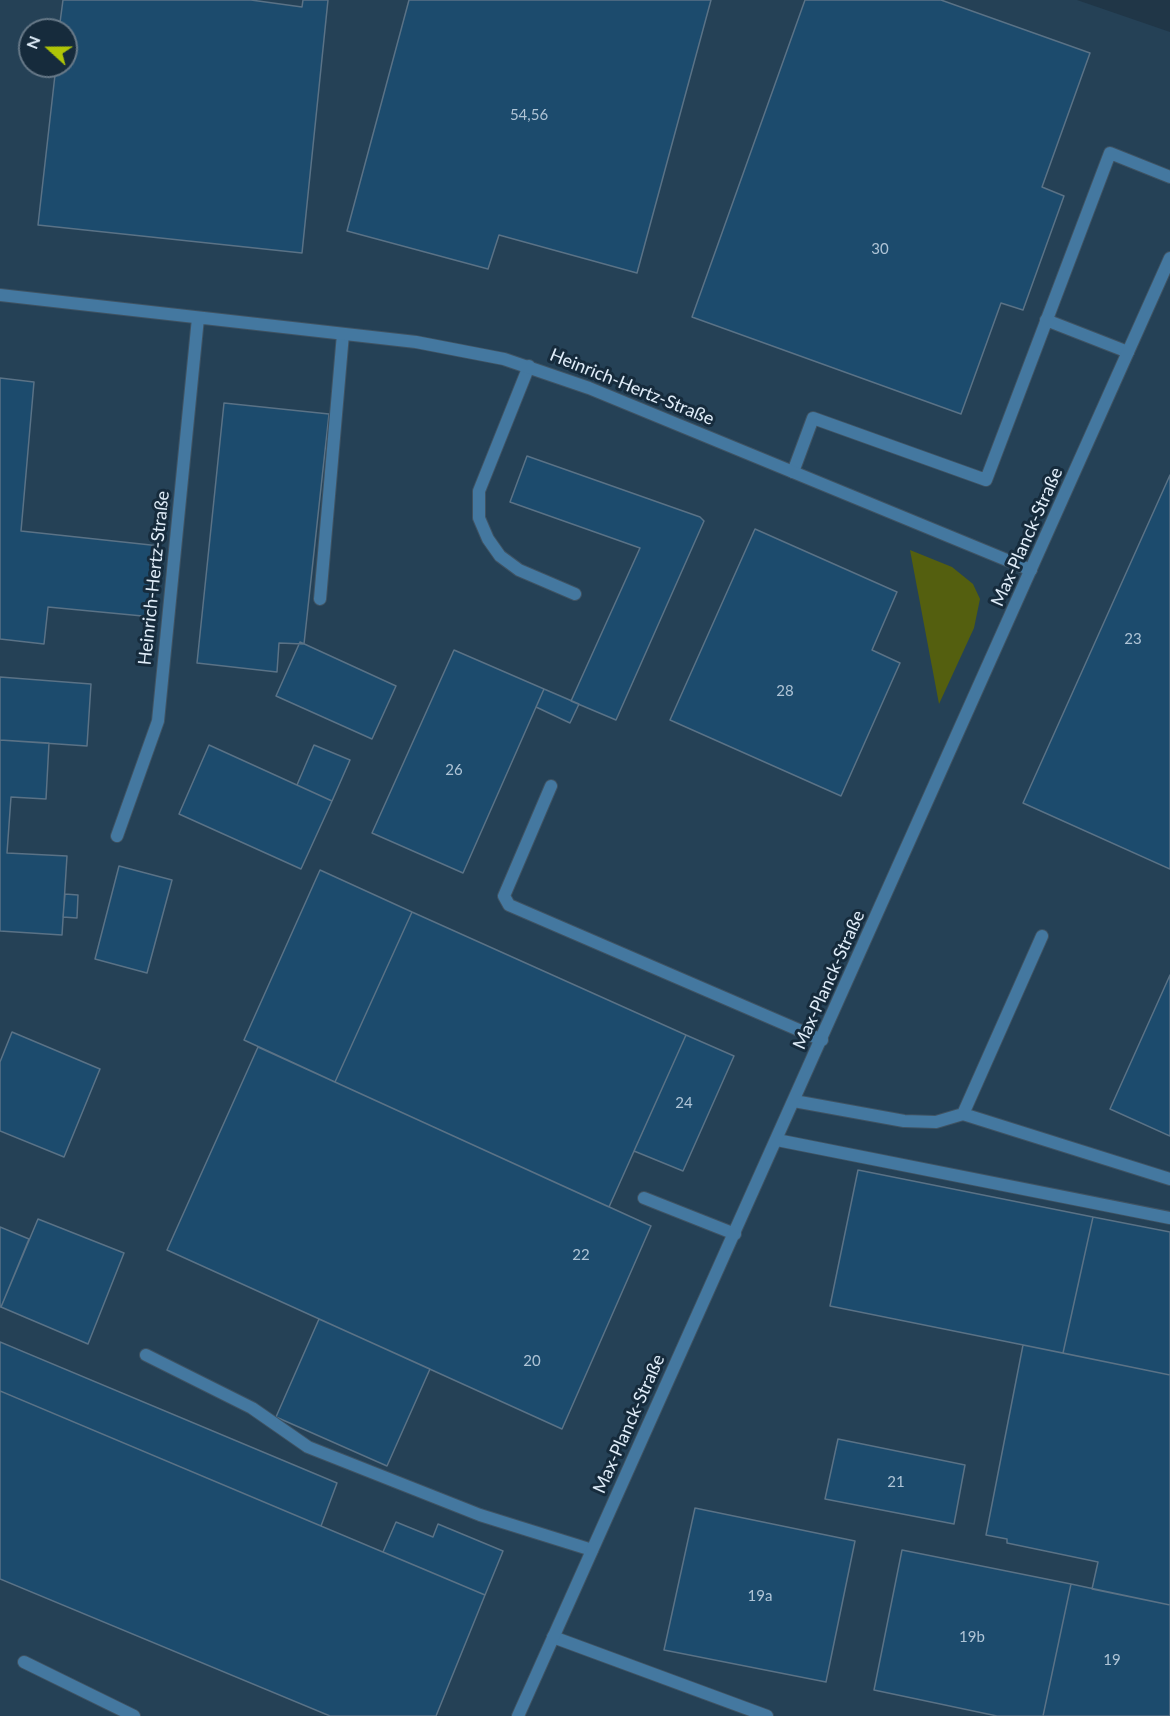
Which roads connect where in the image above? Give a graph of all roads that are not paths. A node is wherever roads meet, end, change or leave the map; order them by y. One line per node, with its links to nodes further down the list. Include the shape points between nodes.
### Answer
1 (1170, 177): 5 (street, via 1110,153)
2 (1170, 258): 7 (street, Max-Planck-Straße)
3 (0, 295): 4 (street, Heinrich-Hertz-Straße)
4 (198, 318): 6 (street, Heinrich-Hertz-Straße); 14 (street, Heinrich-Hertz-Straße, via 158,722)
5 (1046, 320): 7 (street); 9 (street, via 986,480 813,418)
6 (343, 334): 8 (street, Heinrich-Hertz-Straße, via 416,342); 12 (street)
7 (1128, 352): 10 (street, Max-Planck-Straße)
8 (529, 366): 9 (street, Heinrich-Hertz-Straße); 11 (street, via 479,491 479,518 500,556 519,570)
9 (793, 472): 10 (street, Heinrich-Hertz-Straße)
10 (1031, 570): 16 (street, Max-Planck-Straße)
11 (575, 594)
12 (320, 599)
13 (551, 786): 16 (street, via 504,896 509,905)
14 (117, 836)
15 (1042, 936): 18 (street)
16 (822, 1040): 17 (street, Max-Planck-Straße)
17 (794, 1101): 18 (street, via 904,1121 936,1122); 19 (street, Max-Planck-Straße)
18 (963, 1114): 20 (street)
19 (777, 1140): 22 (street); 23 (street, Max-Planck-Straße)
20 (1170, 1179)
21 (644, 1198): 23 (street)
22 (1170, 1218)
23 (735, 1234): 25 (street, Max-Planck-Straße)
24 (146, 1355): 25 (street, via 252,1408 308,1447 480,1515)
25 (592, 1550): 26 (street, Max-Planck-Straße)
26 (553, 1636): 29 (street, Max-Planck-Straße); 30 (street)
27 (24, 1662): 28 (street)
28 (134, 1716)
29 (518, 1716)
30 (766, 1716)

